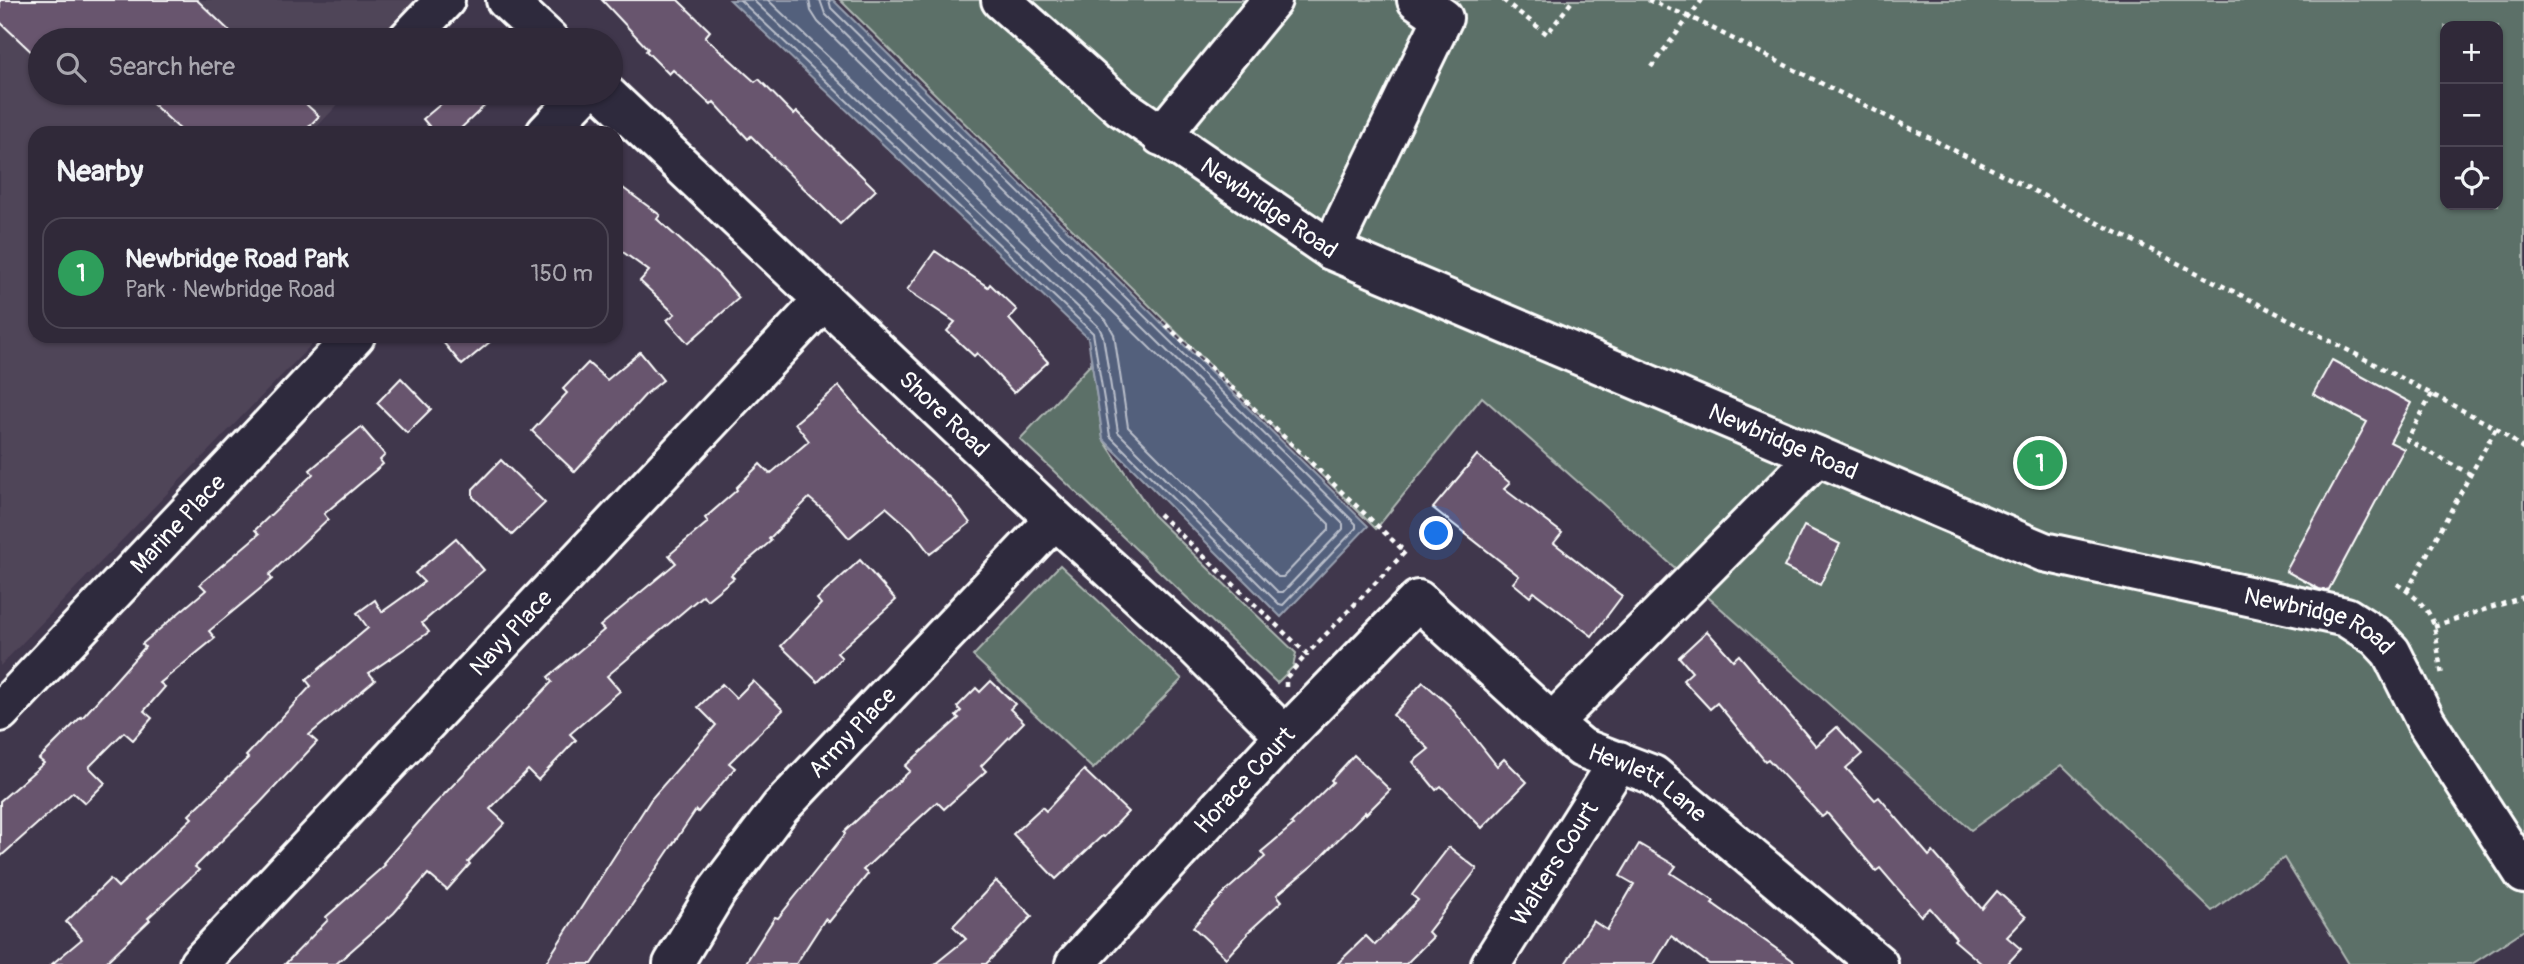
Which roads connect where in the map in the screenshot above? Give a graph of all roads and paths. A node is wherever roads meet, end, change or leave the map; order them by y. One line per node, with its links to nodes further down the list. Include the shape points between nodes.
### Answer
1 (444, 0): 11 (street)
2 (506, 0): 12 (street)
3 (1000, 0): 17 (street, Newbridge Road, via 1121,107)
4 (1272, 0): 17 (street)
5 (1417, 0): 18 (street, via 1443,18)
6 (1503, 0): 7 (path, via 1547,34)
7 (1573, 0)
8 (1648, 0): 10 (path)
9 (1702, 0): 10 (path)
10 (1690, 17): 13 (path); 22 (path)
11 (418, 28)
12 (536, 28)
13 (1651, 67)
14 (573, 105): 16 (street)
15 (618, 105): 19 (street, Shore Road)
16 (553, 126)
17 (1161, 136): 18 (street, Newbridge Road)
18 (1331, 250): 25 (street, Newbridge Road)
19 (824, 300): 28 (street, Shore Road); 43 (street, Navy Place)
20 (1162, 321): 34 (path, via 1405,552)
21 (348, 343): 37 (street, Marine Place)
22 (2431, 394): 23 (path); 26 (path, via 2407,440)
23 (2496, 428): 24 (path); 26 (path)
24 (2524, 449)
25 (1817, 456): 38 (street); 41 (street, Newbridge Road, via 2044,552 2346,617 2391,652 2426,722)
26 (2470, 474): 30 (path)
27 (1160, 514): 34 (path)
28 (1055, 519): 39 (street, Shore Road); 44 (street, Army Place, via 780,808 717,891)
29 (2397, 584): 30 (path)
30 (2407, 591): 33 (path, via 2432,615)
31 (2524, 597): 33 (path)
32 (1418, 600): 38 (street, Hewlett Lane); 39 (street, Horace Court)
33 (2434, 626): 36 (path)
34 (1307, 654): 35 (path)
35 (1286, 678)
36 (2444, 684)
37 (0, 712)
38 (1552, 723): 40 (street, Hewlett Lane, via 1582,748)
39 (1286, 736): 45 (street, Horace Court)
40 (1619, 761): 42 (street, Hewlett Lane, via 1653,775); 46 (street, Walters Court)
41 (2524, 874)
42 (1872, 962)
43 (198, 964)
44 (673, 964)
45 (1075, 964)
46 (1491, 964)

